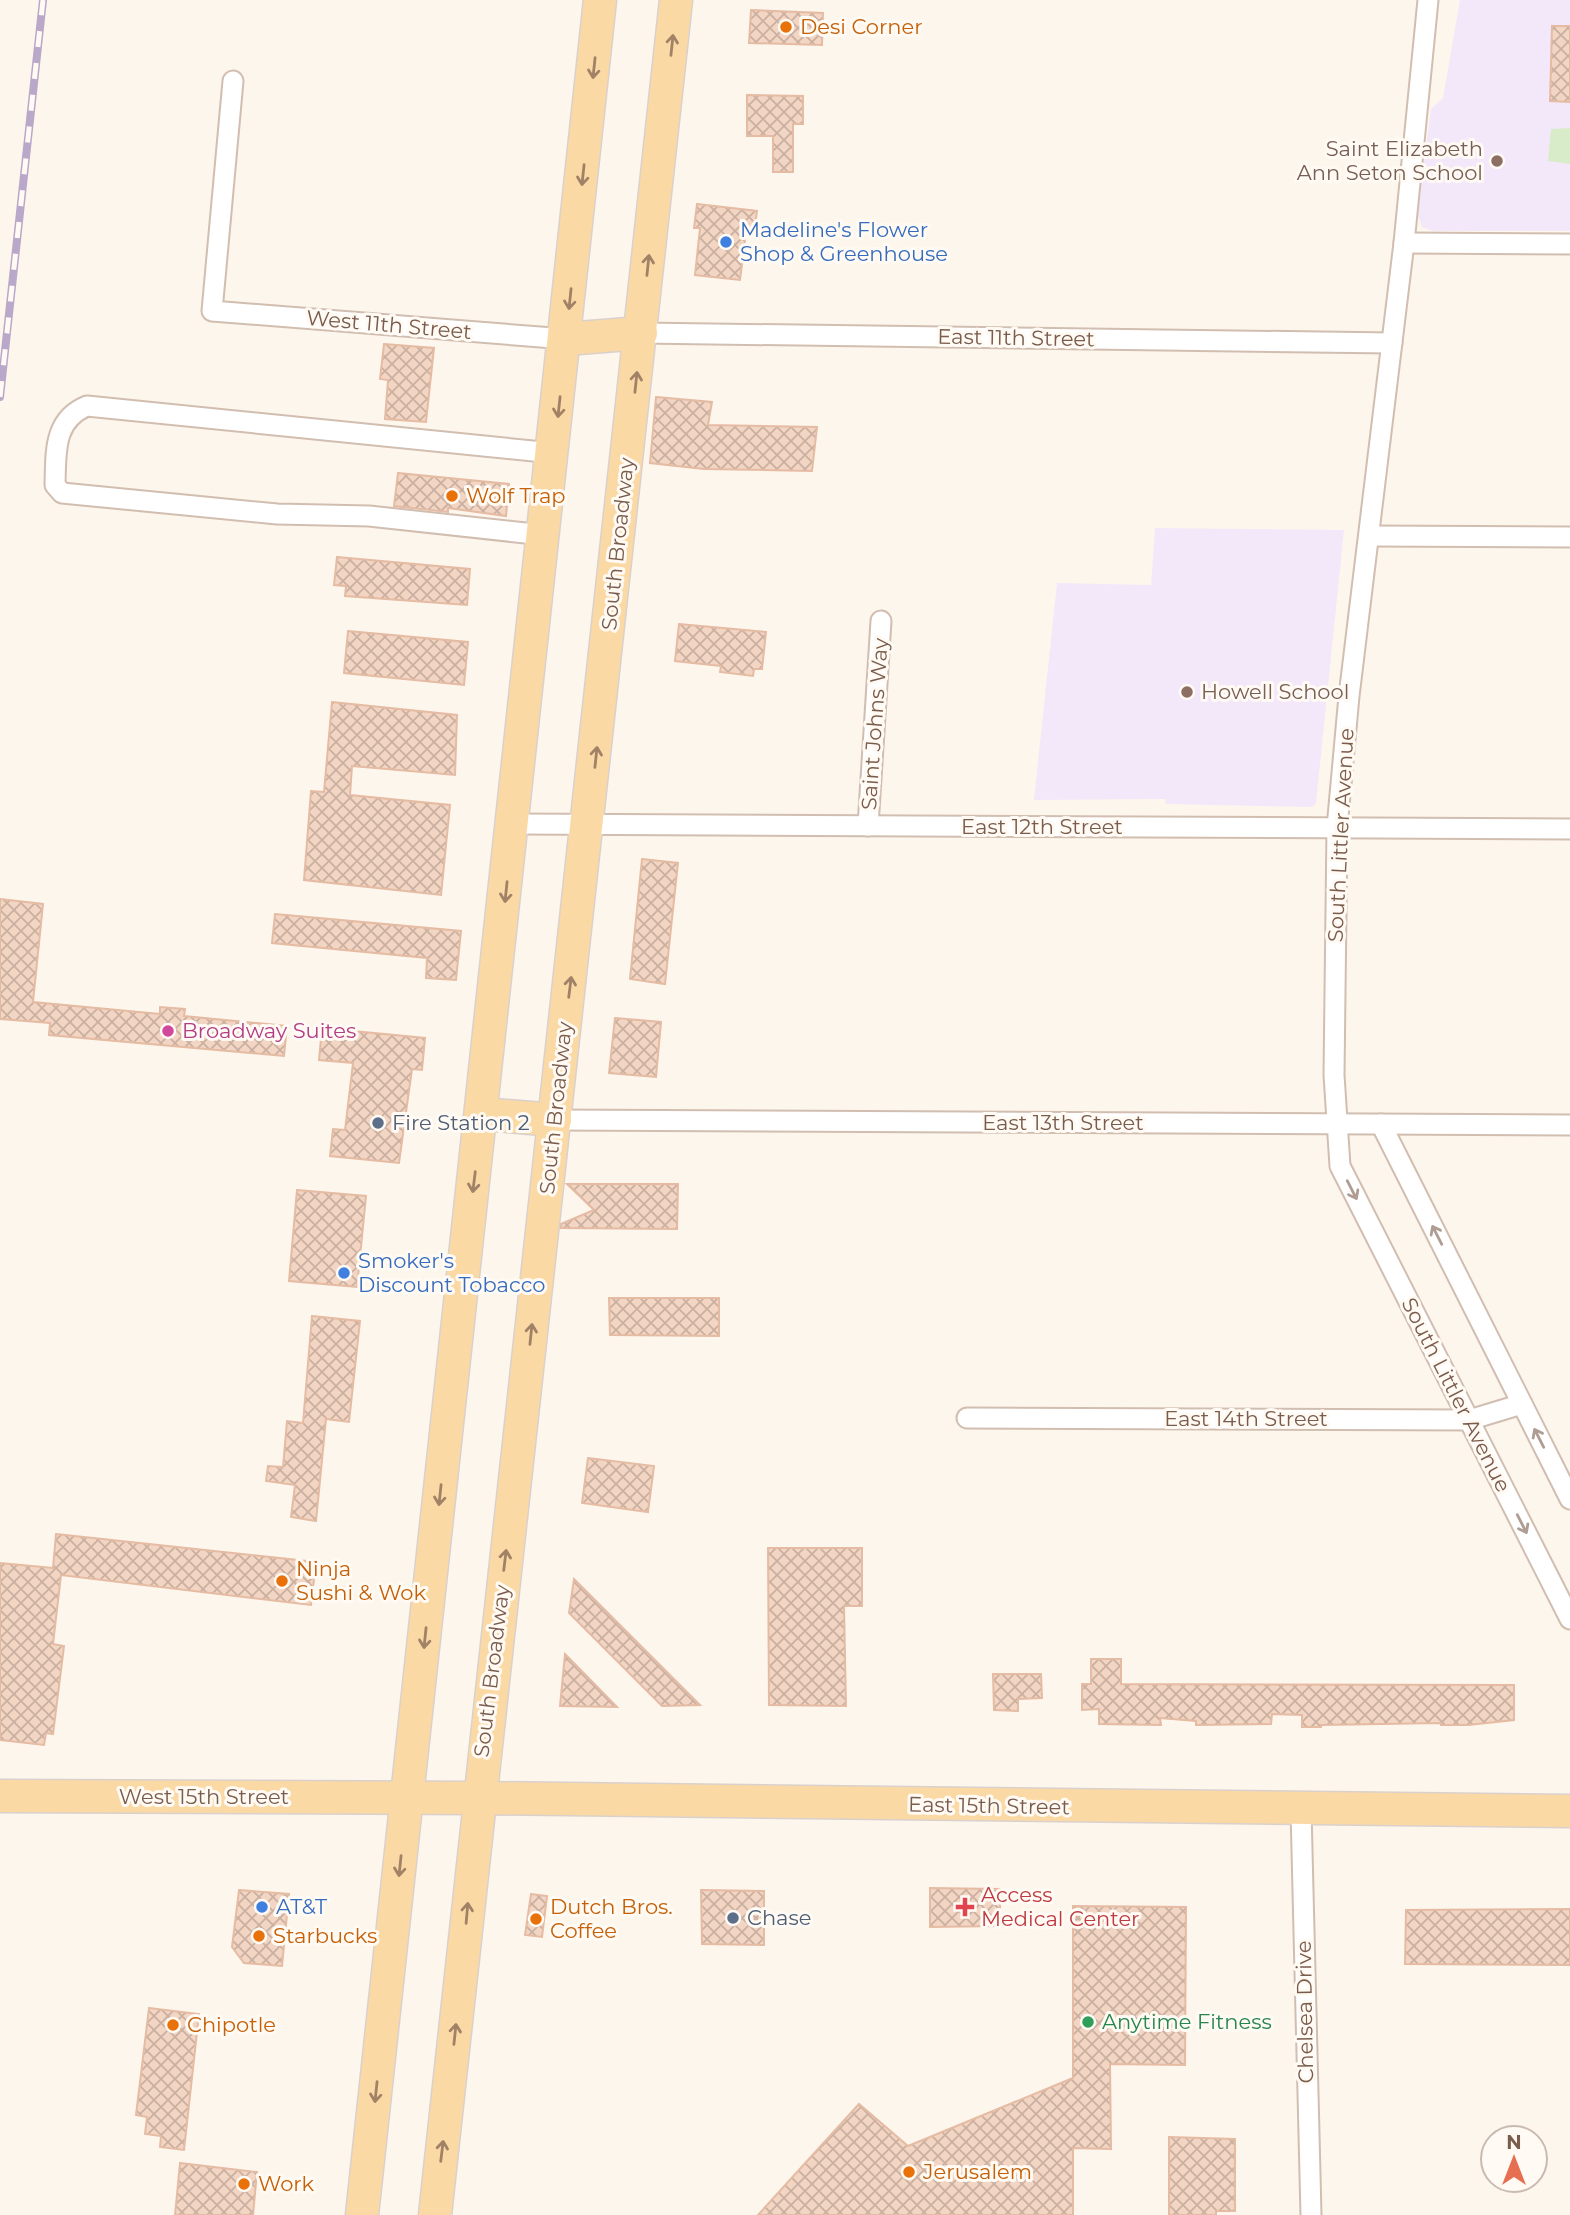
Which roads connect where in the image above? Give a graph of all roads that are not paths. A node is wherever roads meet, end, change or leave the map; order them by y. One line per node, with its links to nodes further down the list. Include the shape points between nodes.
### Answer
1 (600, 0): 8 (main road, one-way to 8)
2 (676, 0): 7 (main road, South Broadway, one-way to 2)
3 (1428, 0): 5 (street, South Littler Avenue)
4 (233, 80): 8 (street, West 11th Street, via 212,311)
5 (1404, 243): 6 (street); 9 (street, South Littler Avenue)
6 (1570, 244)
7 (641, 333): 8 (main road); 9 (street, East 11th Street); 16 (main road, South Broadway, one-way to 7)
8 (566, 339): 10 (main road, one-way to 10)
9 (1392, 343): 12 (street, South Littler Avenue)
10 (554, 453): 11 (main road); 11 (street, via 87,406 72,412 59,433 55,485 62,493 277,514 369,516)
11 (544, 535): 15 (main road)
12 (1370, 536): 13 (street); 18 (street, South Littler Avenue)
13 (1570, 537)
14 (881, 621): 17 (street, Saint Johns Way)
15 (514, 824): 16 (street, East 12th Street); 20 (main road, one-way to 20)
16 (588, 825): 17 (street, East 12th Street); 21 (main road, South Broadway, one-way to 16)
17 (869, 826): 18 (street, East 12th Street)
18 (1337, 828): 19 (street, East 12th Street); 23 (street, South Littler Avenue)
19 (1570, 829)
20 (482, 1114): 21 (main road); 31 (main road, one-way to 31)
21 (555, 1120): 23 (street, East 13th Street); 32 (main road, South Broadway, one-way to 21)
22 (1381, 1124): 23 (street, East 13th Street); 24 (street, East 13th Street); 25 (street, one-way to 22)
23 (1336, 1125): 27 (street, South Littler Avenue, one-way to 27, via 1340,1166)
24 (1570, 1125)
25 (1522, 1404): 27 (street, East 14th Street); 28 (street, one-way to 25)
26 (967, 1418): 27 (street, East 14th Street)
27 (1469, 1420): 29 (street, South Littler Avenue, one-way to 29)
28 (1570, 1499)
29 (1570, 1619)
30 (0, 1796): 31 (main road, West 15th Street)
31 (407, 1798): 32 (main road, East 15th Street); 35 (main road, one-way to 35)
32 (478, 1798): 33 (main road, East 15th Street); 36 (main road, South Broadway, one-way to 32)
33 (1301, 1810): 34 (main road, East 15th Street); 37 (street, Chelsea Drive)
34 (1570, 1811)
35 (362, 2215)
36 (435, 2215)
37 (1311, 2215)

